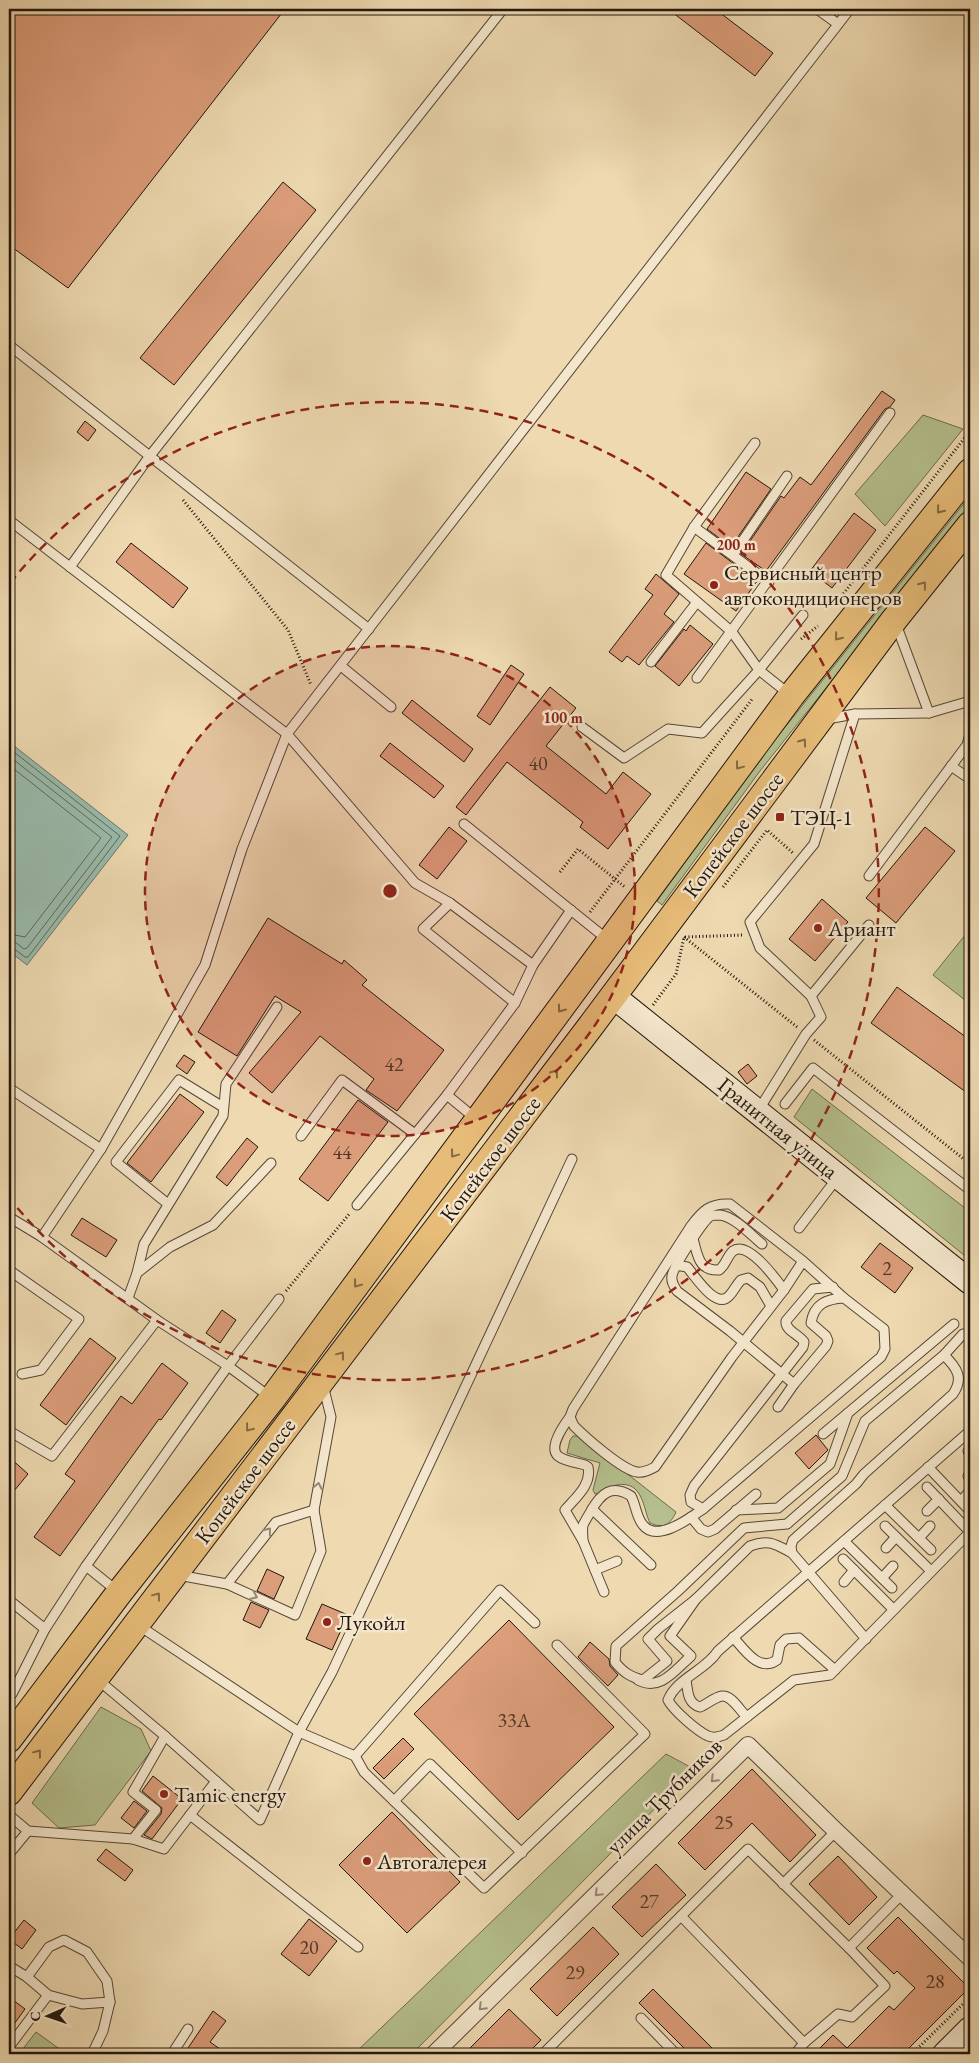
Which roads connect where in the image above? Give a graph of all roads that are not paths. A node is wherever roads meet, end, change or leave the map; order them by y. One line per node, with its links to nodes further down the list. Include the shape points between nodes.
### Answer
1 (502, 9): 8 (lane)
2 (817, 9): 4 (lane)
3 (850, 9): 4 (lane)
4 (838, 24): 20 (lane)
5 (9, 345): 8 (lane)
6 (890, 413): 16 (lane)
7 (755, 442): 13 (lane)
8 (149, 457): 15 (lane); 20 (lane)
9 (970, 472): 26 (main road, Копейское шоссе, one-way to 26)
10 (788, 476): 14 (lane)
11 (9, 520): 15 (lane)
12 (970, 526): 19 (main road, Копейское шоссе, one-way to 12)
13 (694, 527): 14 (lane); 17 (lane, via 666,575)
14 (733, 555): 16 (lane)
15 (70, 567): 33 (lane)
16 (769, 582): 21 (lane)
17 (697, 602): 21 (lane); 22 (lane)
18 (803, 615): 24 (lane)
19 (894, 620): 29 (lane); 31 (main road, Копейское шоссе)
20 (369, 629): 23 (lane)
21 (732, 632): 24 (lane); 25 (lane)
22 (651, 662)
23 (340, 666): 28 (lane); 33 (lane)
24 (759, 670): 26 (lane); 32 (lane, via 702,733 668,729 624,758)
25 (697, 678)
26 (791, 696): 43 (main road, Копейское шоссе, one-way to 43)
27 (970, 701): 29 (lane)
28 (391, 708)
29 (929, 712): 30 (lane)
30 (855, 714): 31 (lane); 47 (lane, via 814,844 750,922 760,948)
31 (819, 720): 46 (main road, Копейское шоссе, one-way to 31)
32 (582, 728)
33 (287, 734): 40 (lane, via 415,883); 58 (lane, via 242,849 205,965)
34 (970, 734): 35 (lane)
35 (969, 746): 36 (lane)
36 (951, 766): 37 (lane); 39 (lane)
37 (970, 779)
38 (464, 824): 41 (lane)
39 (869, 876)
40 (450, 903): 44 (lane); 48 (lane, via 422,929)
41 (571, 910): 43 (lane); 44 (lane)
42 (869, 924): 47 (lane)
43 (610, 941): 45 (main road, Копейское шоссе)
44 (533, 965): 48 (lane)
45 (586, 975): 46 (main road, Гранитная улица); 55 (main road, Копейское шоссе, one-way to 55)
46 (613, 996): 54 (street, Гранитная улица); 89 (main road, Копейское шоссе, one-way to 46)
47 (811, 996): 54 (lane, via 821,1017 806,1034)
48 (515, 1003): 51 (lane)
49 (277, 1007): 53 (lane, via 226,1084)
50 (9, 1088): 58 (lane)
51 (447, 1096): 55 (lane); 56 (lane)
52 (786, 1104): 62 (lane, via 813,1068)
53 (224, 1107): 63 (lane, via 223,1116); 63 (lane, via 179,1080 116,1162)
54 (757, 1112): 61 (street, Гранитная улица)
55 (479, 1121): 91 (main road, Копейское шоссе, one-way to 91)
56 (415, 1134): 57 (lane, via 342,1080); 64 (lane)
57 (301, 1136)
58 (101, 1149): 67 (lane)
59 (572, 1159): 153 (lane, via 332,1672)
60 (271, 1163): 73 (lane, via 213,1225 170,1247)
61 (839, 1176): 66 (lane); 74 (street, Гранитная улица)
62 (970, 1190)
63 (168, 1204): 73 (lane, via 144,1244)
64 (357, 1205)
65 (9, 1217): 67 (lane)
66 (799, 1228)
67 (42, 1237): 77 (lane)
68 (693, 1239): 69 (lane, via 704,1222 711,1216 721,1215 731,1219); 71 (lane); 76 (lane, via 700,1264 705,1269 719,1270 732,1252 746,1250 759,1260)
69 (762, 1244)
70 (803, 1261): 75 (lane); 76 (lane); 94 (lane, via 730,1204 707,1207 691,1226)
71 (676, 1266): 80 (lane, via 687,1267 712,1297 721,1300 728,1298 741,1280 748,1278 760,1287); 84 (lane, via 672,1281 677,1291)
72 (9, 1270): 88 (lane, via 79,1320 41,1370)
73 (137, 1273): 77 (lane)
74 (970, 1282)
75 (833, 1287): 78 (lane); 87 (lane, via 813,1289 786,1320 788,1328 804,1342)
76 (784, 1290): 80 (lane)
77 (128, 1298): 81 (lane)
78 (844, 1298): 90 (lane, via 823,1302 812,1317 811,1323 828,1341); 106 (lane, via 884,1329 885,1349 881,1357)
79 (279, 1300): 86 (lane)
80 (771, 1306): 84 (lane)
81 (157, 1320): 86 (lane); 95 (lane, via 52,1456)
82 (954, 1324): 93 (lane)
83 (963, 1334): 85 (lane)
84 (743, 1342): 87 (lane); 94 (lane, via 655,1467 647,1472 626,1468 581,1433)
85 (944, 1355): 121 (lane, via 960,1378 953,1394 793,1540 790,1546); 148 (lane, via 865,1421 842,1476 787,1524 744,1528 616,1646 615,1662)
86 (228, 1366): 91 (lane); 125 (lane)
87 (781, 1373): 90 (lane); 106 (lane, via 694,1486 691,1502)
88 (22, 1374)
89 (321, 1381): 107 (lane, one-way to 89, via 331,1416); 131 (main road, Копейское шоссе)
90 (794, 1384): 92 (lane)
91 (272, 1399): 137 (main road, Копейское шоссе, one-way to 137)
92 (778, 1408)
93 (848, 1413): 97 (lane); 108 (lane, via 830,1464 778,1508)
94 (570, 1417): 117 (lane, via 560,1430 556,1452 559,1457 588,1467 584,1488 565,1510)
95 (9, 1431)
96 (970, 1431): 98 (lane)
97 (823, 1434)
98 (928, 1467): 103 (lane); 104 (lane)
99 (927, 1487): 102 (lane)
100 (970, 1491): 103 (lane)
101 (756, 1494): 108 (lane)
102 (939, 1499): 109 (lane); 114 (lane)
103 (961, 1501): 110 (lane)
104 (885, 1505): 116 (lane); 118 (lane)
105 (592, 1509): 111 (lane, via 602,1495 622,1490 632,1496 641,1524 647,1530 668,1529); 117 (lane, via 583,1526); 124 (lane)
106 (703, 1509): 111 (lane)
107 (314, 1510): 134 (lane, one-way to 107, via 276,1522); 134 (lane, one-way to 107, via 295,1614 321,1551)
108 (736, 1510): 111 (lane, via 715,1530 708,1532 701,1530)
109 (927, 1511)
110 (970, 1511)
111 (691, 1517)
112 (885, 1526): 115 (lane)
113 (930, 1526): 116 (lane)
114 (970, 1532): 129 (lane)
115 (896, 1537): 119 (lane); 129 (lane)
116 (919, 1538): 120 (lane)
117 (583, 1541): 127 (lane)
118 (844, 1541): 130 (lane); 132 (lane)
119 (886, 1548)
120 (931, 1550)
121 (792, 1554): 130 (lane); 138 (lane, via 772,1543 750,1546)
122 (843, 1559): 128 (lane)
123 (617, 1561): 127 (lane)
124 (650, 1565)
125 (86, 1566): 137 (lane); 143 (lane)
126 (893, 1566): 132 (lane)
127 (594, 1570): 136 (lane)
128 (854, 1570): 133 (lane); 140 (lane)
129 (932, 1571): 140 (lane)
130 (807, 1573): 144 (lane); 145 (lane)
131 (173, 1574): 134 (lane); 142 (main road, Копейское шоссе, one-way to 131)
132 (882, 1578): 135 (lane)
133 (844, 1582)
134 (227, 1584)
135 (892, 1588)
136 (604, 1592)
137 (119, 1593): 155 (main road, Копейское шоссе)
138 (696, 1599): 148 (lane, via 648,1639 667,1661 642,1680); 148 (lane, via 670,1636 691,1656 659,1683 647,1685)
139 (9, 1600): 143 (lane)
140 (893, 1610): 145 (lane)
141 (535, 1623): 156 (lane, via 500,1590)
142 (136, 1624): 149 (main road, Копейское шоссе); 153 (lane)
143 (46, 1629): 151 (lane)
144 (734, 1637): 147 (lane, via 751,1657 764,1664 776,1660 780,1645 786,1639 799,1638); 150 (lane)
145 (866, 1639): 147 (lane)
146 (557, 1645): 165 (lane, via 645,1734)
147 (835, 1670): 152 (lane, via 826,1677 794,1680)
148 (631, 1677)
149 (95, 1678): 154 (lane); 158 (main road, Копейское шоссе, one-way to 149)
150 (686, 1680): 152 (lane, via 689,1698 694,1705 700,1707 722,1696 730,1698); 152 (lane, via 672,1691 668,1700 672,1708 708,1736 724,1735)
151 (12, 1694)
152 (747, 1717)
153 (299, 1732): 156 (lane); 157 (lane, via 260,1820)
154 (165, 1736): 157 (lane); 164 (lane, via 133,1792 156,1810)
155 (9, 1739)
156 (355, 1756): 159 (lane, via 364,1772)
157 (216, 1781): 161 (lane)
158 (9, 1792)
159 (394, 1800): 165 (lane, via 484,1888); 165 (lane, via 430,1764)
160 (9, 1815): 162 (lane)
161 (190, 1815): 164 (lane, via 164,1849); 170 (lane)
162 (28, 1831): 164 (lane); 166 (lane)
163 (836, 1832): 167 (lane); 168 (street, улица Трубников); 184 (street, улица Трубников, one-way to 184, via 748,1745)
164 (133, 1840)
165 (522, 1853)
166 (9, 1854)
167 (783, 1884): 169 (lane, via 748,1849); 171 (lane)
168 (902, 1894): 171 (lane); 172 (street, улица Трубников)
169 (680, 1916): 180 (lane); 185 (lane)
170 (358, 1947)
171 (849, 1948): 180 (lane, via 886,1986 852,2017 838,2014)
172 (970, 1958)
173 (9, 1966): 174 (lane)
174 (27, 1977): 175 (lane); 176 (lane, via 49,1947 64,1940 87,1952 107,1981)
175 (48, 1995): 176 (lane, via 82,2004); 181 (lane)
176 (110, 2002): 182 (lane, via 103,2031)
177 (641, 2018): 186 (lane)
178 (188, 2028): 183 (lane)
179 (970, 2029): 188 (street)
180 (804, 2044): 187 (lane)
181 (9, 2046)
182 (92, 2054)
183 (172, 2054)
184 (434, 2054)
185 (544, 2054)
186 (676, 2054)
187 (795, 2054)
188 (945, 2054)

